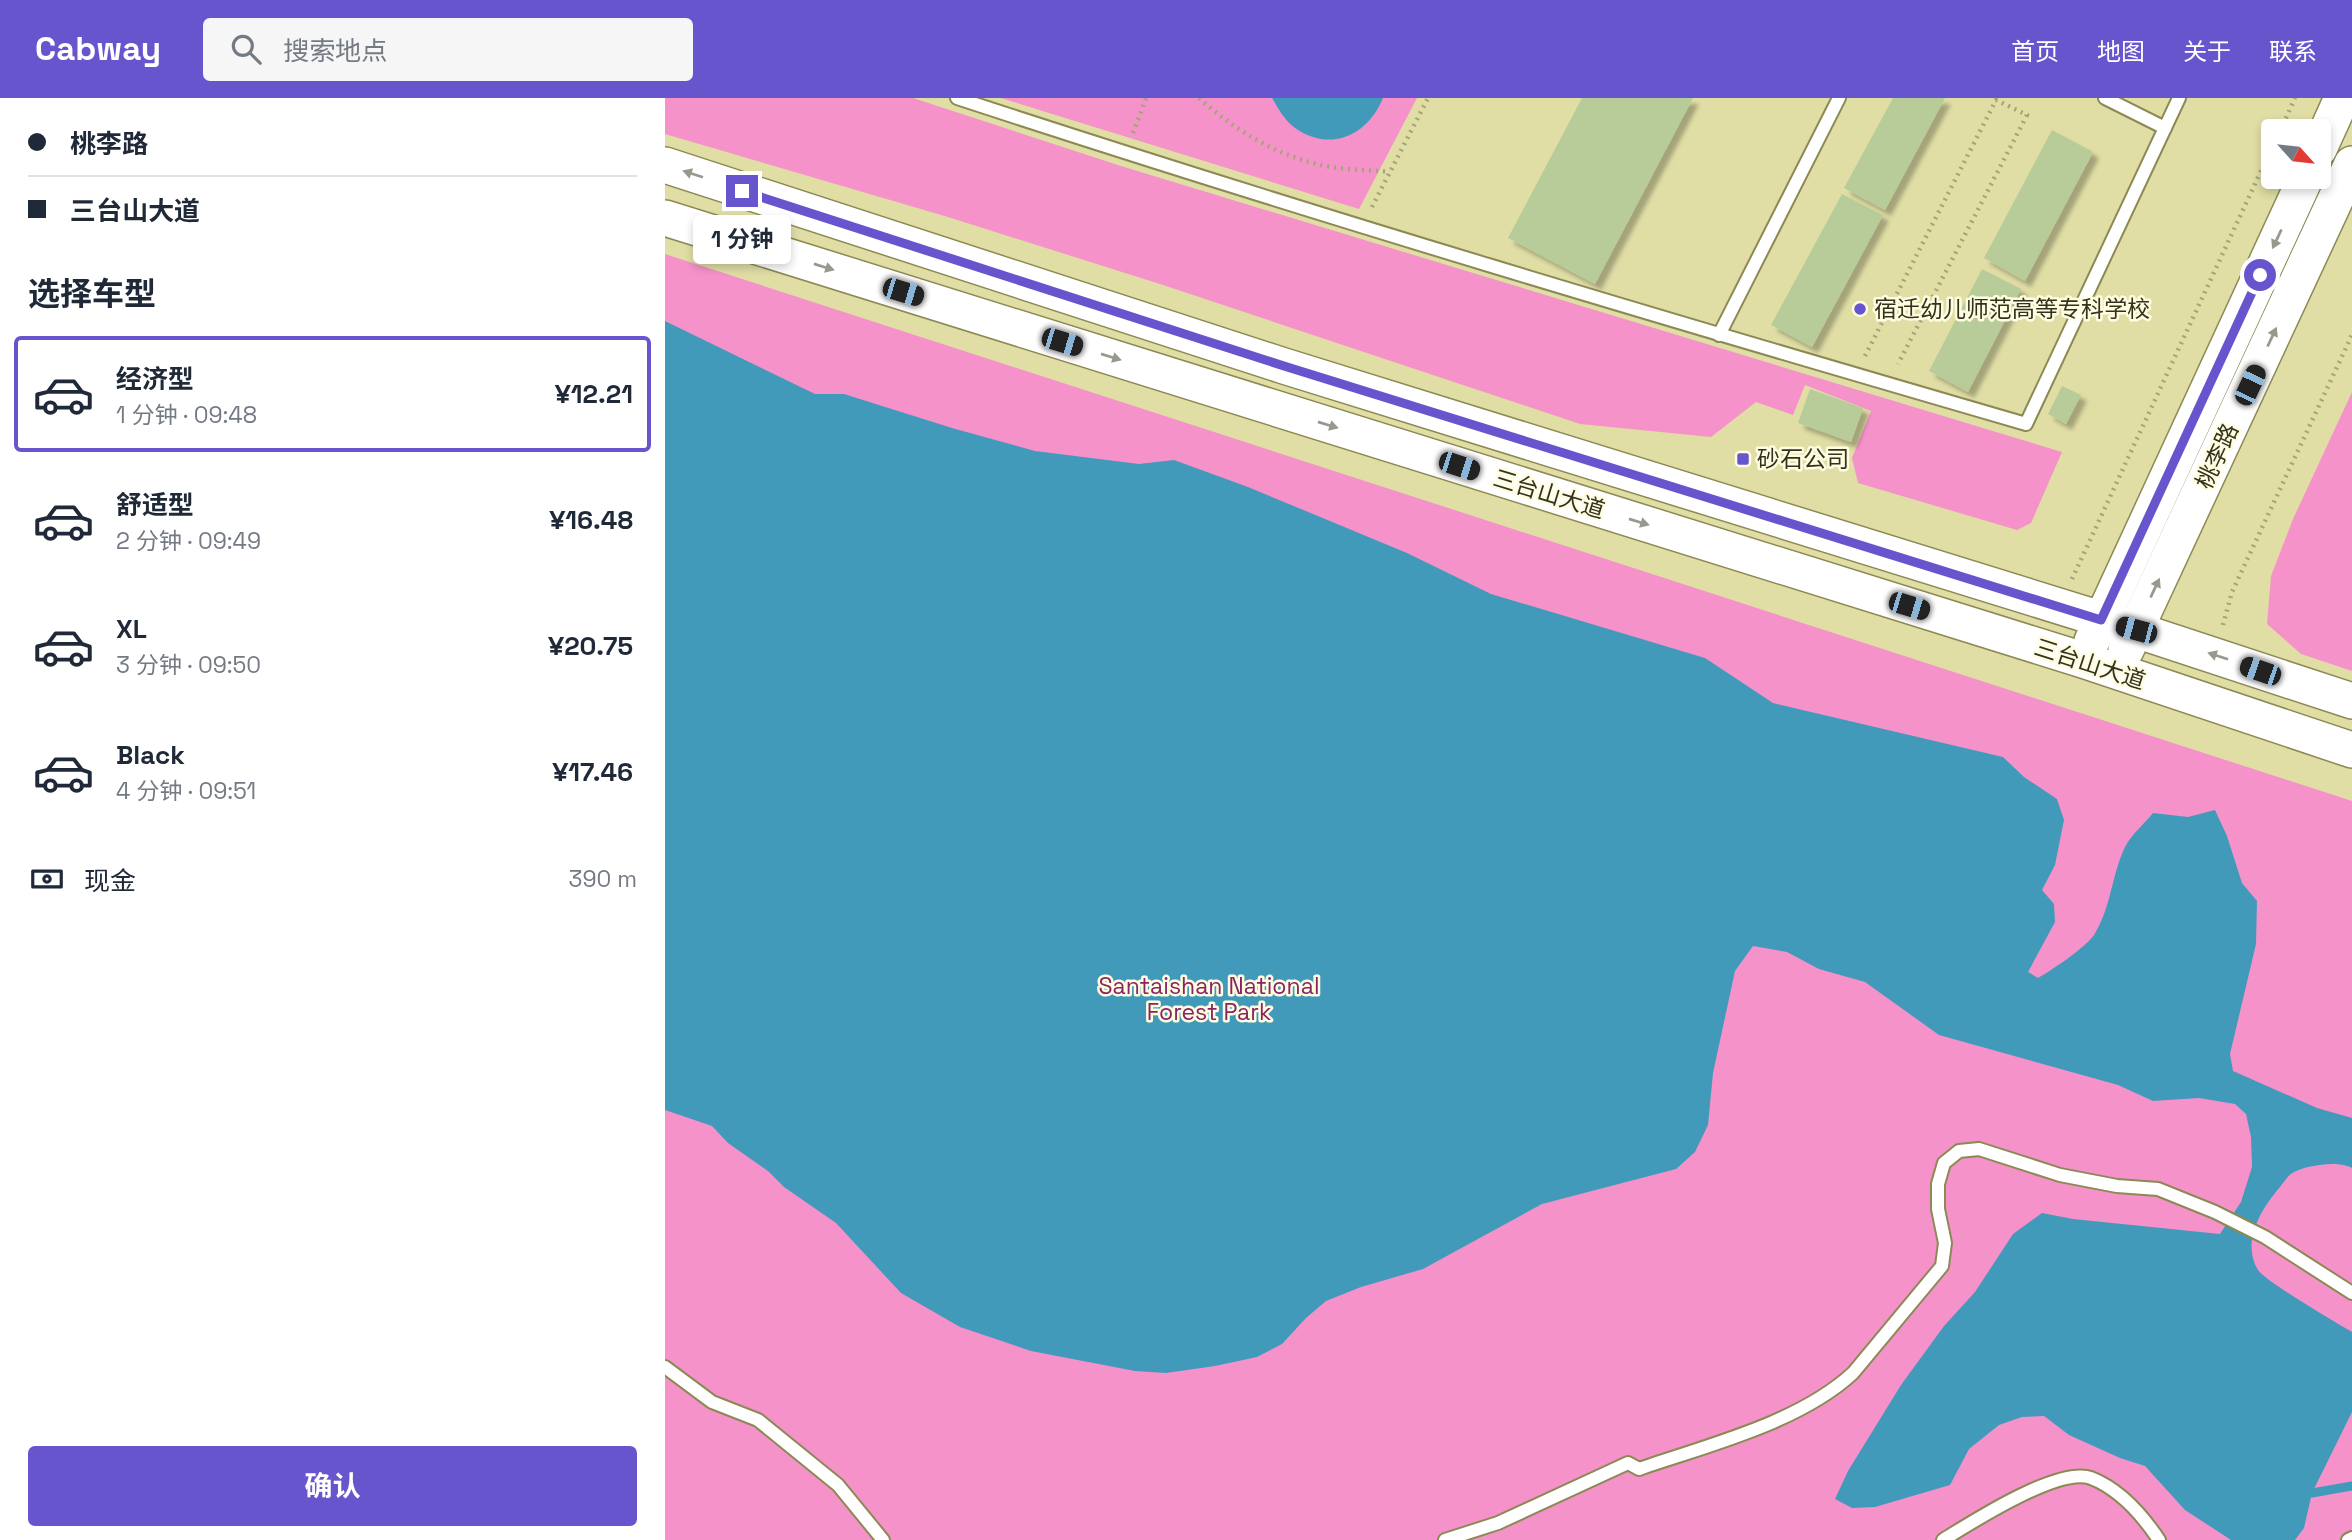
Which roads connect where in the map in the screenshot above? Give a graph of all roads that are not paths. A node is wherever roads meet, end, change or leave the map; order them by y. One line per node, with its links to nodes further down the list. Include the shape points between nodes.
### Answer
1 (957, 98): 12 (lane)
2 (1839, 98): 12 (lane)
3 (2105, 98): 7 (lane)
4 (2179, 98): 7 (lane)
5 (2342, 98): 6 (main road)
6 (2331, 122)
7 (2165, 128): 12 (lane, via 2026,424)
8 (2352, 164): 14 (main road, 桃李路, one-way to 8)
9 (665, 165): 13 (main road, 三台山大道, one-way to 9, via 1297,370)
10 (2300, 189): 13 (main road, 桃李路, one-way to 13)
11 (665, 218): 15 (main road, 三台山大道, one-way to 15)
12 (1719, 335)
13 (2101, 620): 14 (main road, 三台山大道); 15 (main road, 桃李路)
14 (2136, 630): 16 (main road, 桃李路); 17 (main road, 三台山大道, one-way to 14)
15 (2083, 660): 16 (main road, 三台山大道)
16 (2116, 672): 18 (main road, 三台山大道)
17 (2352, 701)
18 (2352, 750)
19 (2352, 1293): 22 (lane, via 2261,1235 2158,1189 2060,1175 1979,1149 1959,1151 1944,1163 1938,1184 1937,1209 1945,1243 1942,1266 1836,1389 1774,1421 1639,1469 1628,1463 1498,1523)
20 (665, 1367): 21 (lane, via 712,1402 758,1420 838,1485)
21 (883, 1540)
22 (1445, 1540)
23 (1944, 1540): 24 (lane, via 1986,1514 2066,1477 2090,1477 2120,1496)
24 (2159, 1540)

